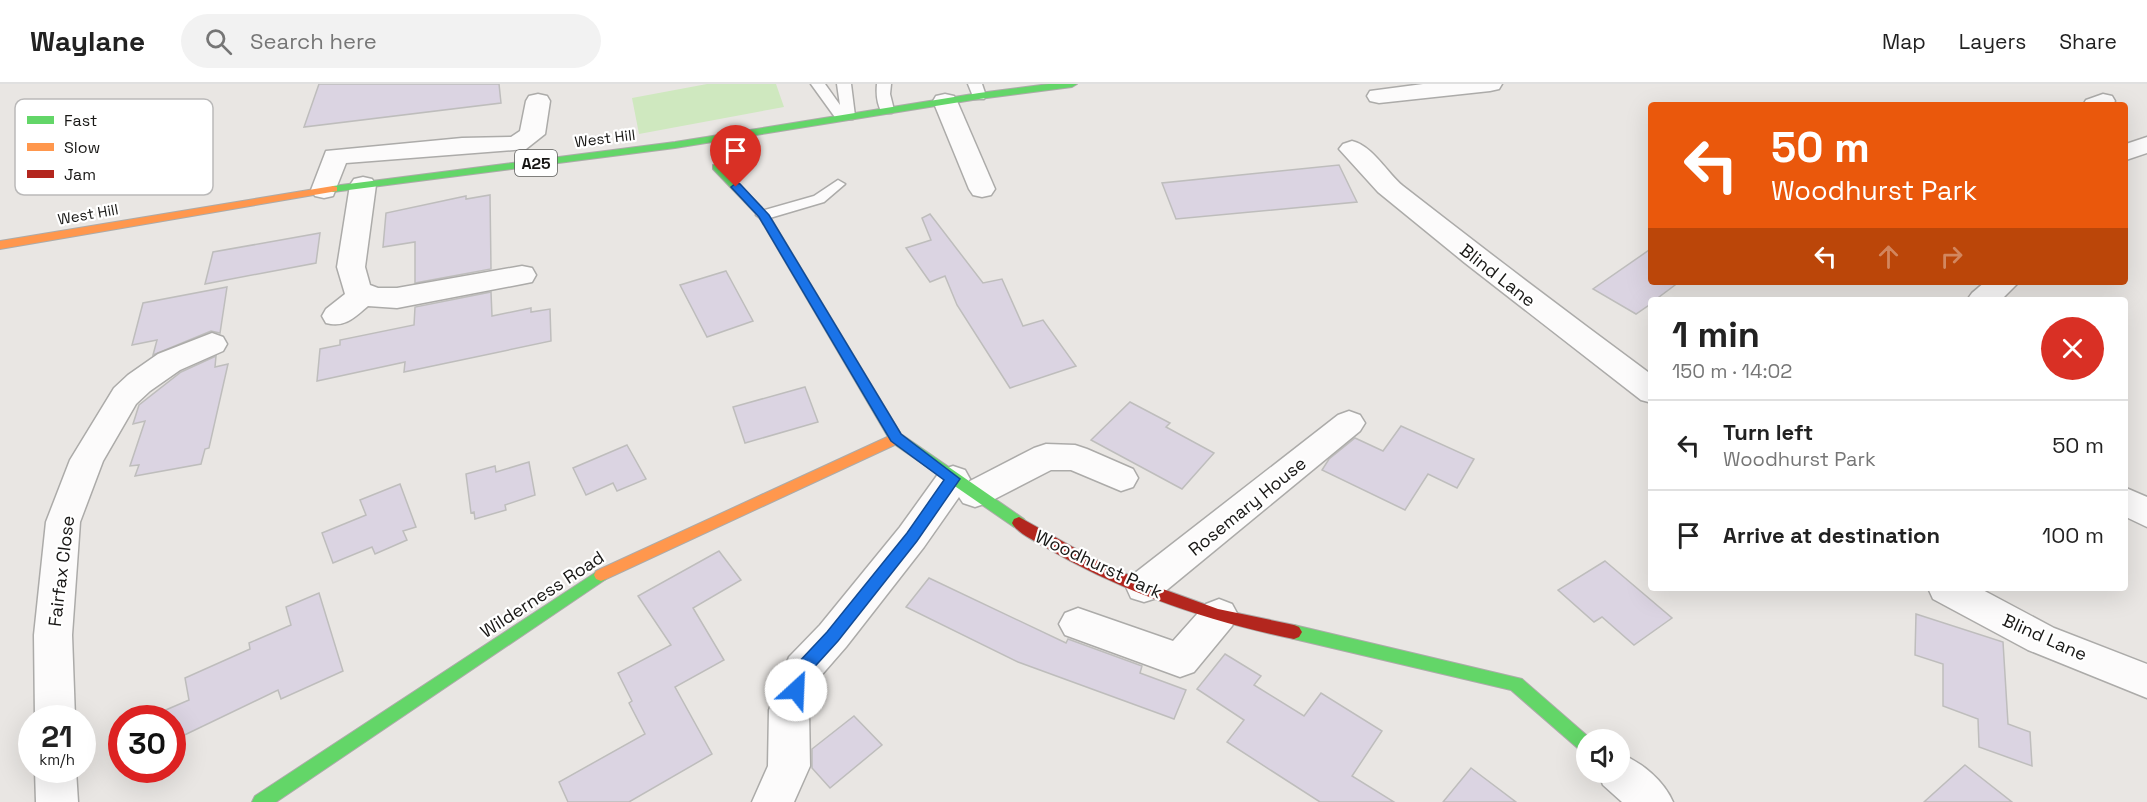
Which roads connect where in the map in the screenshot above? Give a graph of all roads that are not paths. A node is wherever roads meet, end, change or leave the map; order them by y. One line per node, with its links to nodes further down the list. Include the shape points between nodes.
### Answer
1 (818, 84): 11 (lane)
2 (844, 84): 11 (lane)
3 (884, 84): 10 (lane)
4 (1072, 84): 6 (street, West Hill / A25)
5 (1488, 84): 7 (street)
6 (977, 90): 9 (street, West Hill / A25)
7 (1379, 96)
8 (538, 101): 19 (street, via 532,134 517,144 335,156)
9 (945, 101): 10 (street, West Hill / A25); 18 (street)
10 (887, 110): 11 (street, West Hill / A25)
11 (845, 117): 17 (street, West Hill / A25, via 675,145)
12 (2147, 146): 14 (street)
13 (1352, 149): 28 (street, Blind Lane, via 1396,193 1474,257)
14 (2128, 151)
15 (717, 166): 20 (street, Woodhurst Park)
16 (838, 184): 20 (lane, via 819,199)
17 (363, 185): 19 (street, West Hill / A25); 24 (street, via 351,267 357,290)
18 (982, 189)
19 (324, 190): 21 (street, West Hill / A25)
20 (763, 215): 30 (street, Woodhurst Park)
21 (0, 245)
22 (522, 275): 24 (street, via 397,298)
23 (2000, 285): 25 (street)
24 (365, 294): 26 (street)
25 (1986, 297)
26 (337, 316)
27 (212, 344): 40 (street, Fairfax Close, via 169,362 139,383 126,396 87,460 63,522 53,635)
28 (1648, 389)
29 (1349, 423): 35 (street, Rosemary House)
30 (896, 438): 32 (street, Woodhurst Park); 45 (street, Wilderness Road, via 600,575)
31 (1121, 478): 32 (street, via 1075,458 1046,457)
32 (964, 487): 35 (street, Woodhurst Park, via 1047,543); 46 (street, via 912,537 803,669 789,710 789,766)
33 (2128, 502): 34 (street)
34 (2147, 513)
35 (1144, 587): 37 (street, Woodhurst Park)
36 (1952, 591): 39 (street, Blind Lane, via 2041,639)
37 (1219, 615): 38 (street, via 1180,660); 41 (street, Woodhurst Park, via 1516,684)
38 (1078, 624)
39 (2145, 675)
40 (55, 705)
41 (1576, 736)
42 (56, 783): 44 (street)
43 (1630, 783): 47 (street)
44 (57, 802)
45 (261, 802)
46 (773, 802)
47 (1652, 802)

